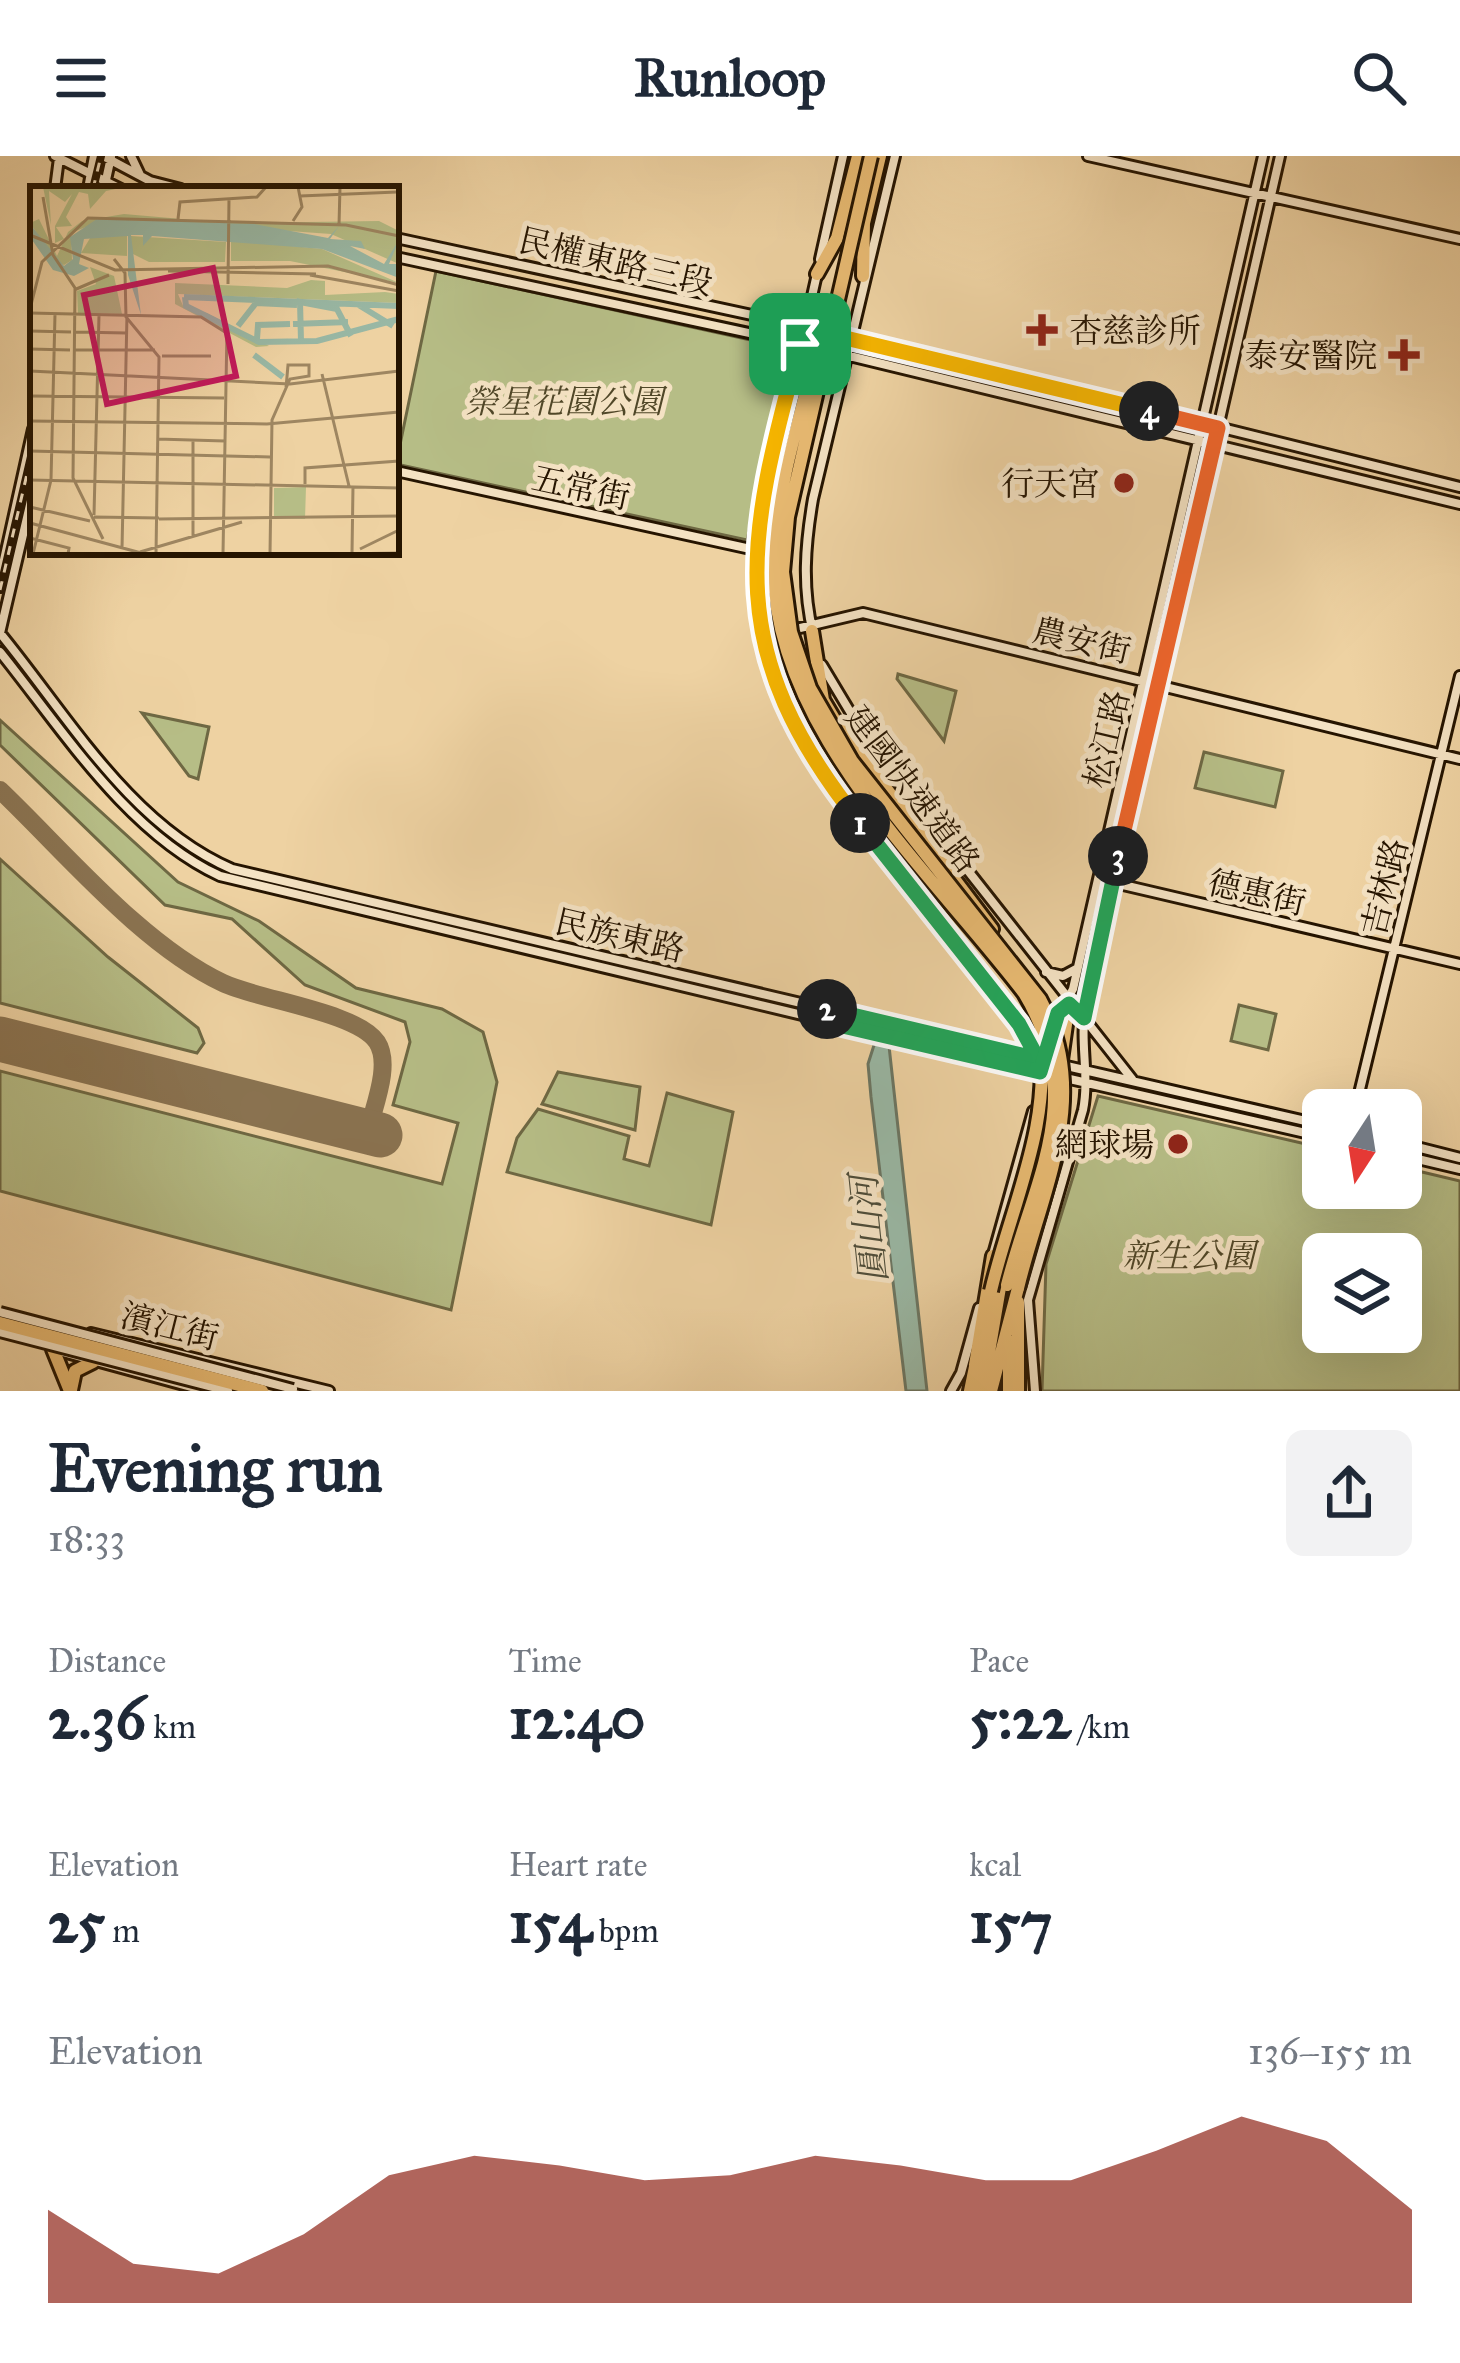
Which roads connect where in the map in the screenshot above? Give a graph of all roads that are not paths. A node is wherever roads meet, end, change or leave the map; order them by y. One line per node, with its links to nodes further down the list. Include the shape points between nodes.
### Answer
1 (131, 156): 11 (street)
2 (843, 156): 20 (street)
3 (868, 156): 20 (highway); 21 (highway, bridge); 49 (highway, 建國快速道路, bridge, via 788,517 786,604 810,688 852,761); 53 (highway, 建國快速道路, bridge, via 778,518 777,617 796,684 825,739)
4 (895, 156): 21 (street)
5 (1088, 156): 15 (street)
6 (1263, 156): 15 (street, 松江路)
7 (1280, 156): 16 (street, 松江路)
8 (57, 157): 10 (street)
9 (105, 157): 10 (street); 11 (street); 12 (street)
10 (92, 172): 12 (street); 13 (street)
11 (140, 177): 14 (street)
12 (105, 184)
13 (89, 186)
14 (172, 186)
15 (1254, 195): 16 (street); 26 (street, 松江路)
16 (1270, 197): 18 (street); 27 (street, 松江路)
17 (399, 239): 22 (street, 民權東路三段)
18 (1460, 239)
19 (399, 258): 24 (street, 民權東路三段)
20 (817, 274): 22 (street)
21 (863, 276): 23 (street)
22 (804, 328): 23 (street, 民權東路三段); 24 (street)
23 (849, 338): 25 (street); 26 (street, 民權東路三段)
24 (800, 344): 25 (street, 民權東路三段); 35 (street)
25 (845, 355): 28 (street, 民權東路三段); 37 (street, via 804,551)
26 (1203, 424): 27 (street, 民權東路三段); 28 (street, 松江路)
27 (1218, 428): 30 (street, 松江路); 32 (street, 民權東路三段)
28 (1199, 441): 30 (street, 民權東路三段); 42 (street, 松江路)
29 (30, 443): 36 (street)
30 (1212, 444): 33 (street, 民權東路三段); 43 (street, 松江路)
31 (399, 472): 35 (street, 五常街)
32 (1460, 487)
33 (1460, 504)
34 (30, 505): 38 (street)
35 (755, 550): 39 (street)
36 (0, 578)
37 (812, 628): 39 (street, 農安街); 42 (street, 農安街, via 863,613); 49 (highway, bridge, via 823,700 836,722); 52 (street, via 824,672 861,733)
38 (0, 633): 55 (street, 民族東路, via 109,770 158,822 214,862)
39 (762, 637): 58 (street, via 789,723)
40 (0, 652): 57 (street, 民族東路, via 141,818 220,876)
41 (1460, 676): 44 (street, 吉林路)
42 (1144, 679): 43 (street, 農安街); 47 (street, 松江路)
43 (1158, 687): 44 (street, 農安街); 46 (street, 松江路)
44 (1441, 755): 45 (street, 農安街); 48 (street, 吉林路)
45 (1460, 759)
46 (1113, 884): 47 (street, 德惠街); 48 (street, 德惠街); 56 (street, 松江路)
47 (1097, 885): 51 (street, 松江路)
48 (1394, 949): 50 (street, 德惠街); 64 (street, 吉林路)
49 (1011, 961): 72 (highway, 建國快速道路, bridge, via 1048,1013 1066,1078 1064,1128)
50 (1460, 964)
51 (1078, 968): 52 (street, via 1063,976); 54 (street, 松江路)
52 (1043, 970): 54 (street)
53 (1024, 993): 72 (highway, 建國快速道路, bridge, via 1053,1057 1057,1107); 81 (highway, bridge, via 1044,1075 1040,1112 991,1291)
54 (1069, 1004): 56 (street); 58 (street, 松江路); 59 (highway)
55 (820, 1007): 57 (street); 58 (street, 民族東路)
56 (1084, 1018): 60 (street, 松江路); 62 (street)
57 (817, 1020): 61 (street, 民族東路)
58 (1040, 1059): 59 (street, 民族東路); 61 (street, 松江路)
59 (1058, 1070): 60 (street, 民族東路); 61 (street, 民族東路); 63 (street, 民族東路); 81 (highway)
60 (1087, 1071): 62 (street, 民族東路); 63 (street, 松江路)
61 (1040, 1072): 71 (street, 松江路)
62 (1133, 1081): 65 (street, 民族東路)
63 (1089, 1082): 66 (street, 民族東路); 73 (street, 松江路)
64 (1360, 1089)
65 (1302, 1120)
66 (1302, 1132)
67 (1422, 1148): 68 (street)
68 (1460, 1158)
69 (1422, 1160): 70 (street)
70 (1460, 1169)
71 (993, 1256): 81 (highway); 88 (street, 松江路)
72 (1012, 1286): 74 (highway); 81 (highway); 91 (highway)
73 (1028, 1303): 91 (highway); 92 (street, 松江路)
74 (1011, 1310): 90 (highway); 91 (highway)
75 (0, 1311): 76 (street, 濱江街); 82 (street, bridge)
76 (46, 1321): 79 (street); 87 (street, 濱江街)
77 (0, 1323): 86 (highway, bridge)
78 (0, 1333): 79 (street, 濱江街); 85 (street, 濱江街, bridge)
79 (53, 1349): 80 (street, 濱江街); 83 (highway)
80 (92, 1362): 83 (highway, via 75,1371); 84 (street, 濱江街)
81 (981, 1364): 89 (highway); 90 (highway)
82 (298, 1390)
83 (70, 1391)
84 (206, 1391)
85 (228, 1391)
86 (262, 1391)
87 (328, 1391)
88 (950, 1391)
89 (970, 1391)
90 (986, 1391)
91 (1017, 1391)
92 (1034, 1391)

